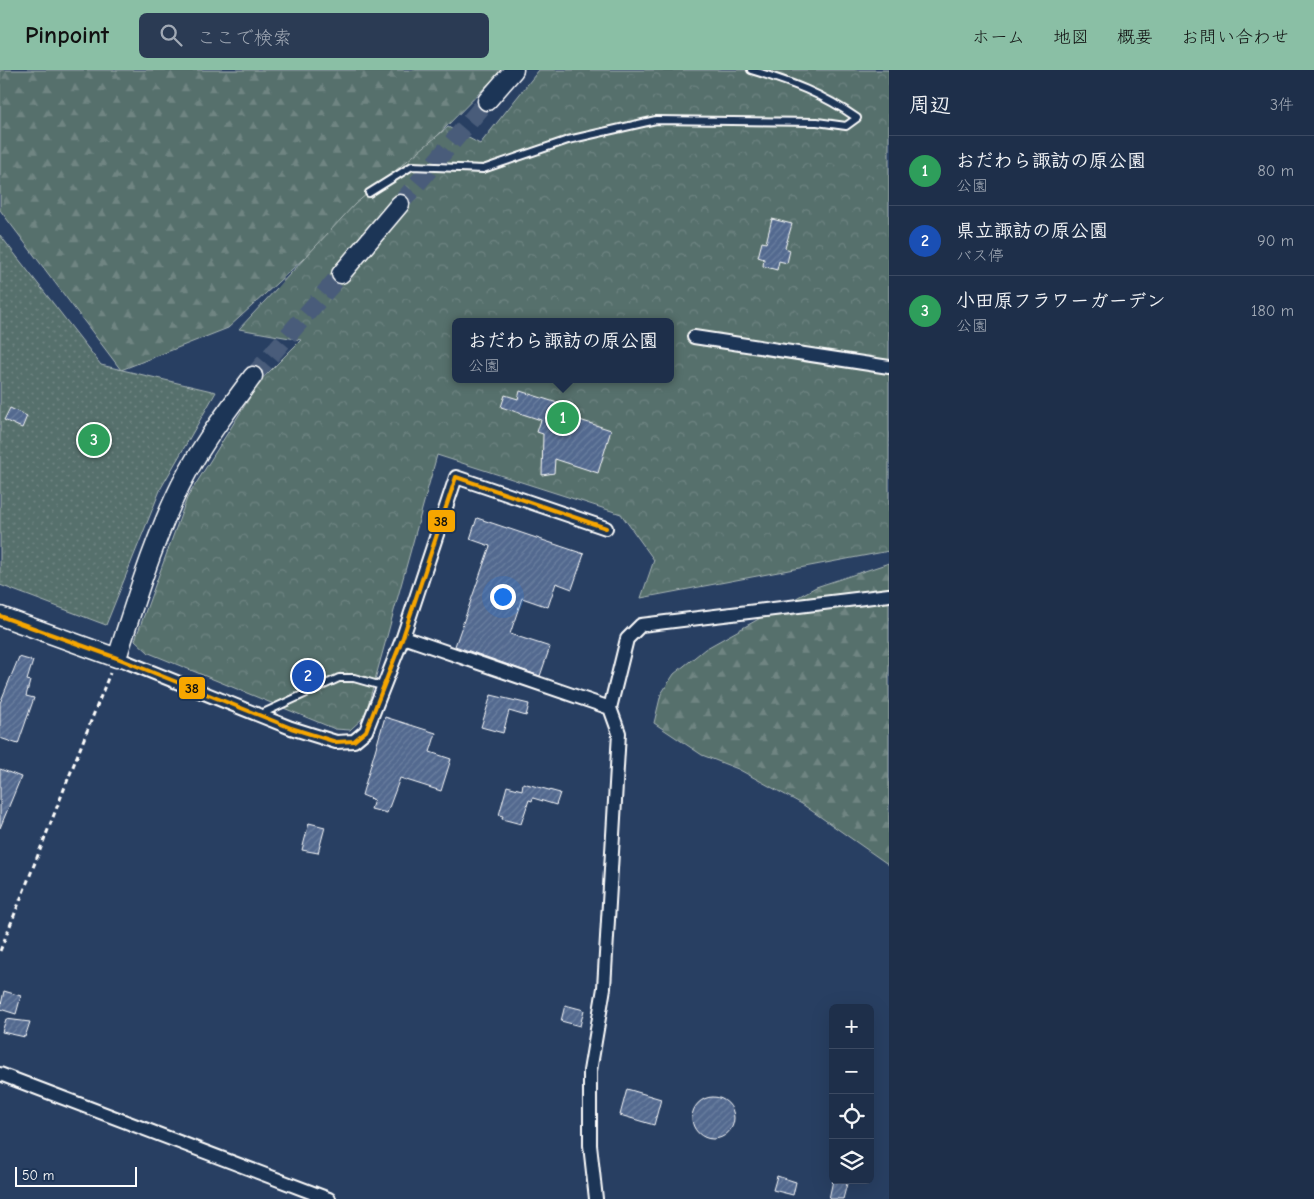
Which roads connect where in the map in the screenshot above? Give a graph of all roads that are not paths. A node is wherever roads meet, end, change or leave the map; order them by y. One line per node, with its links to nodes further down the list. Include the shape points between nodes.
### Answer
1 (514, 70): 3 (street)
2 (751, 70): 4 (lane, via 830,99 857,118 846,126 817,122 656,120 568,140 482,169 412,166)
3 (487, 101)
4 (368, 193)
5 (400, 204): 6 (street)
6 (341, 274)
7 (694, 336): 8 (street)
8 (889, 367)
9 (252, 376): 14 (street, via 211,432 174,498)
10 (606, 528): 13 (street, via 456,476)
11 (889, 595): 16 (street, via 641,625 626,639)
12 (0, 616): 14 (street)
13 (403, 637): 15 (street); 16 (street)
14 (117, 658): 17 (street)
15 (382, 686): 17 (lane, via 354,678 339,678); 17 (street, via 366,731 354,742 336,742)
16 (610, 708): 20 (street, via 619,733 604,988 590,1071 590,1145)
17 (258, 716)
18 (0, 1074): 19 (street)
19 (328, 1199)
20 (596, 1199)

